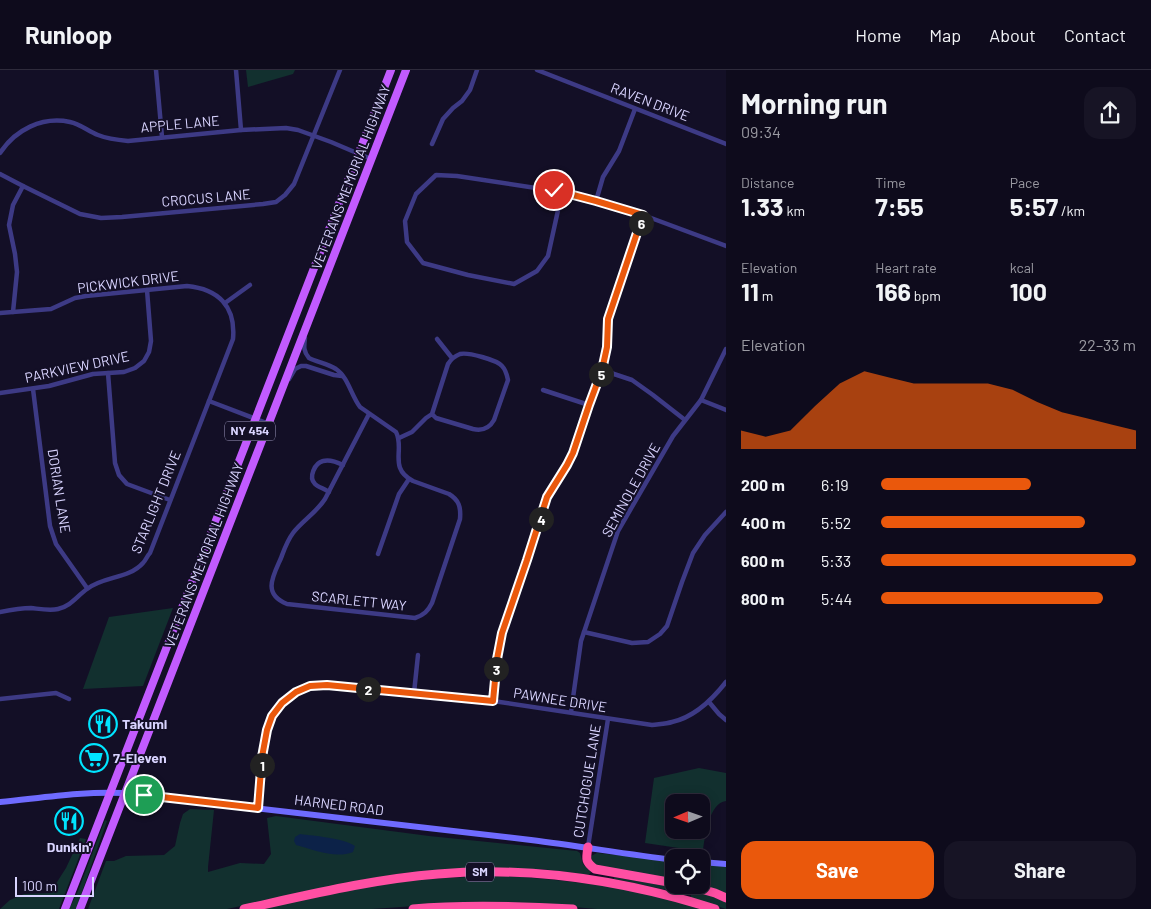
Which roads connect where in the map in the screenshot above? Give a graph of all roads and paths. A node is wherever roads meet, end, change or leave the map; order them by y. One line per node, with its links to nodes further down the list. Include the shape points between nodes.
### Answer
1 (156, 70): 11 (street)
2 (236, 70): 9 (street)
3 (340, 70): 10 (street, CROCUS LANE)
4 (391, 70): 15 (main road, VETERANS MEMORIAL HIGHWAY / NY 454)
5 (406, 70): 16 (main road, VETERANS MEMORIAL HIGHWAY / NY 454)
6 (477, 70): 12 (street, via 470,90 443,119)
7 (537, 70): 8 (street, RAVEN DRIVE)
8 (635, 109): 13 (street, RAVEN DRIVE); 20 (street, via 619,151 603,177)
9 (241, 130): 10 (street, APPLE LANE, via 286,128); 11 (street, APPLE LANE)
10 (314, 136): 15 (street, APPLE LANE); 18 (street, CROCUS LANE, via 294,184 276,202 101,218 80,214)
11 (162, 137): 14 (street, APPLE LANE, via 112,140 70,122 44,122 24,129)
12 (432, 144)
13 (726, 144)
14 (0, 153)
15 (358, 154): 16 (street, APPLE LANE); 45 (main road, VETERANS MEMORIAL HIGHWAY / NY 454)
16 (371, 159): 28 (main road, VETERANS MEMORIAL HIGHWAY / NY 454)
17 (0, 174): 18 (street, CROCUS LANE)
18 (23, 186): 26 (street, via 12,205 8,225 17,272)
19 (562, 192): 19 (street, via 436,175 416,194 405,221 407,242 423,263 514,284 537,271 548,256); 20 (street)
20 (596, 201): 21 (street)
21 (643, 215): 22 (street); 32 (street, via 608,319)
22 (726, 246)
23 (250, 285): 25 (street)
24 (147, 290): 25 (street, PICKWICK DRIVE, via 200,288); 26 (street, PICKWICK DRIVE, via 86,296 51,309); 33 (street, PARKVIEW DRIVE, via 149,352 135,368)
25 (225, 304): 40 (street, STARLIGHT DRIVE, via 234,328)
26 (13, 312): 27 (street, PICKWICK DRIVE)
27 (0, 313)
28 (307, 325): 34 (street, via 306,354 336,369); 38 (main road, VETERANS MEMORIAL HIGHWAY / NY 454)
29 (437, 339): 31 (street)
30 (726, 349): 39 (street, SEMINOLE DRIVE)
31 (452, 358): 44 (street); 44 (street, via 468,354 496,362 504,369 508,380 494,420 487,428 478,431)
32 (602, 370): 41 (street); 46 (street, via 632,380)
33 (108, 373): 35 (street, PARKVIEW DRIVE); 52 (street, via 115,464 120,475 127,484)
34 (342, 376): 38 (street, via 301,366 295,369); 43 (street, via 360,407)
35 (33, 389): 37 (street, PARKVIEW DRIVE); 55 (street, DORIAN LANE, via 50,526 56,544)
36 (543, 390): 41 (street)
37 (0, 393)
38 (279, 396): 47 (main road, VETERANS MEMORIAL HIGHWAY / NY 454)
39 (701, 400): 42 (street); 46 (street, SEMINOLE DRIVE)
40 (209, 401): 45 (street); 52 (street, STARLIGHT DRIVE)
41 (589, 405): 63 (street, via 573,453 547,497 502,633)
42 (726, 410)
43 (369, 414): 48 (street, via 392,428); 49 (street, SCARLETT WAY)
44 (432, 414): 48 (street, via 412,432)
45 (255, 419): 47 (street); 68 (main road, VETERANS MEMORIAL HIGHWAY / NY 454)
46 (685, 420): 57 (street, SEMINOLE DRIVE, via 618,531)
47 (269, 424): 69 (main road, VETERANS MEMORIAL HIGHWAY / NY 454)
48 (399, 438): 50 (street, via 399,466)
49 (343, 464): 51 (street, SCARLETT WAY); 51 (street, via 331,461 317,464 313,482)
50 (409, 479): 51 (street, SCARLETT WAY, via 454,497 461,512 432,603 424,614 415,618 292,605 275,596 272,579 288,540); 54 (street, via 398,494)
51 (329, 492)
52 (170, 500): 55 (street, STARLIGHT DRIVE, via 143,564)
53 (726, 512): 57 (street, via 694,553 667,626 660,634 648,642 632,643)
54 (378, 554)
55 (87, 588): 56 (street, STARLIGHT DRIVE, via 68,605 58,609 28,608)
56 (0, 612)
57 (584, 632): 65 (street, SEMINOLE DRIVE)
58 (418, 655): 60 (street)
59 (726, 682): 64 (street, PAWNEE DRIVE)
60 (414, 693): 63 (street, PAWNEE DRIVE); 71 (street, PAWNEE DRIVE, via 327,685 310,686 296,692 272,716 267,730)
61 (0, 698): 62 (street, via 56,693)
62 (69, 699)
63 (493, 701): 65 (street, PAWNEE DRIVE)
64 (710, 702): 66 (street, PAWNEE DRIVE, via 692,715 673,722 652,725); 67 (street)
65 (571, 712): 66 (street, PAWNEE DRIVE)
66 (608, 719): 72 (street, CUTCHOGUE LANE)
67 (726, 720)
68 (110, 792): 69 (main road, HARNED ROAD); 70 (main road, HARNED ROAD); 79 (main road, VETERANS MEMORIAL HIGHWAY / NY 454)
69 (124, 793): 71 (main road, HARNED ROAD); 80 (main road, VETERANS MEMORIAL HIGHWAY / NY 454)
70 (0, 802)
71 (258, 808): 72 (main road, HARNED ROAD)
72 (588, 847): 73 (main road, HARNED ROAD); 76 (highway, via 586,859 588,865 595,869)
73 (665, 859)
74 (710, 863): 75 (main road)
75 (726, 864)
76 (665, 882)
77 (710, 892): 78 (highway)
78 (726, 898)
79 (65, 909)
80 (80, 909)
81 (244, 909): 84 (highway, SM, via 374,882 438,874 494,872 601,881 682,898)
82 (413, 909): 83 (highway, via 494,906)
83 (573, 909)
84 (715, 909)

